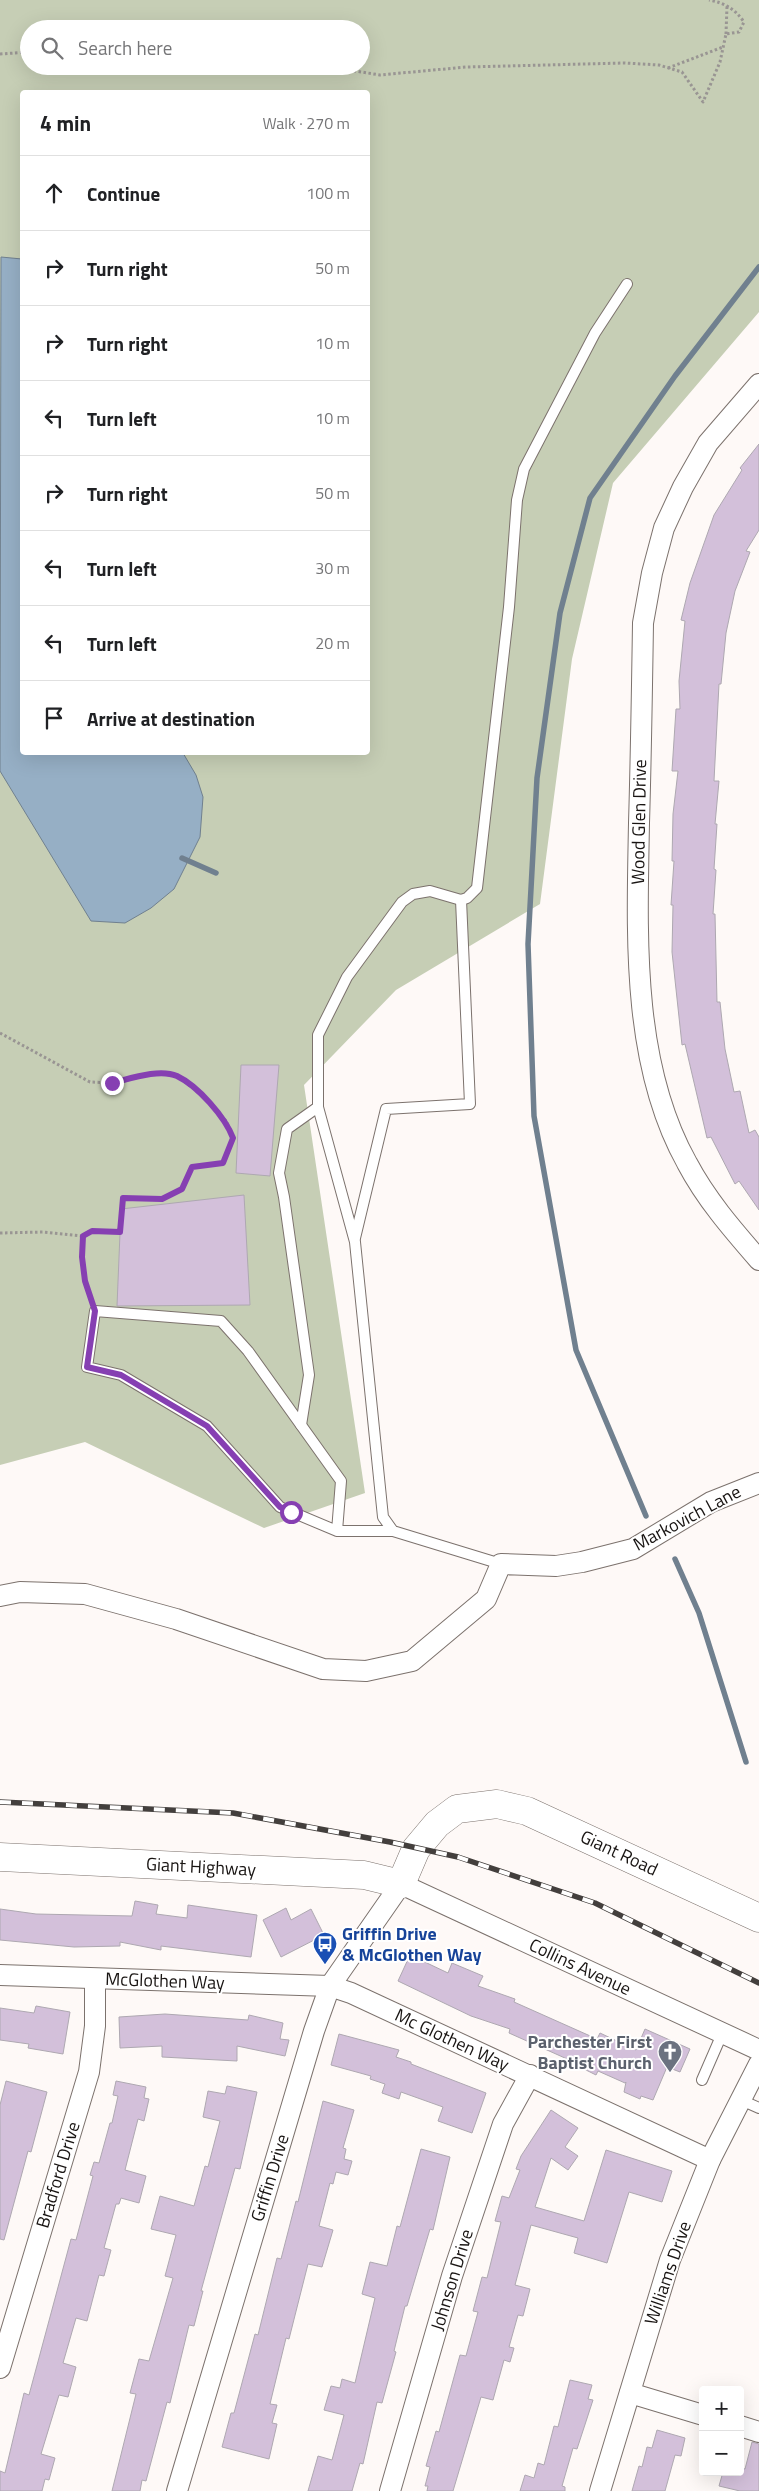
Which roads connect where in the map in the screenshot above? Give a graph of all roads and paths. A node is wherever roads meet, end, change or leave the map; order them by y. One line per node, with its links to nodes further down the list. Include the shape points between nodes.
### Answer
1 (709, 0): 2 (path)
2 (727, 6): 3 (path); 3 (path, via 736,10 744,22 739,32)
3 (726, 34): 4 (path)
4 (723, 47): 7 (path); 7 (path, via 703,102 682,72)
5 (20, 53): 6 (path)
6 (0, 54)
7 (668, 68): 8 (path, via 625,63)
8 (370, 73)
9 (627, 284): 11 (lane, via 595,333 524,469 517,500 509,607 477,888)
10 (759, 384): 17 (street, Wood Glen Drive, via 708,443 683,487 664,528 652,573 644,622 636,933 645,1032 661,1103 686,1162 717,1212)
11 (461, 900): 13 (lane, via 430,891 414,894 402,902 347,977 318,1035); 16 (lane, via 470,1104 386,1109)
12 (0, 1033): 15 (path, via 90,1082 112,1083 151,1074 176,1076 204,1097 227,1122 233,1138 223,1163 192,1167 182,1189 162,1199 123,1198 120,1232 92,1231)
13 (318, 1107): 16 (lane); 19 (lane, via 287,1129 279,1173 309,1375)
14 (0, 1233): 15 (path, via 43,1232)
15 (83, 1236): 18 (path, via 85,1281)
16 (355, 1242): 22 (lane, via 384,1517)
17 (759, 1260)
18 (95, 1311): 19 (lane, via 222,1320); 21 (lane, via 87,1367 121,1375 207,1426 280,1507)
19 (301, 1425): 21 (lane, via 342,1481)
20 (759, 1483): 23 (street, Markovich Lane, via 711,1502 632,1549 556,1566)
21 (337, 1531): 22 (lane)
22 (393, 1531): 23 (lane)
23 (501, 1564): 24 (street, via 486,1599 412,1661 366,1671 323,1669 176,1619 85,1594 20,1592)
24 (0, 1596)
25 (0, 1857): 26 (street, Giant Highway, via 364,1875)
26 (401, 1884): 27 (street, Giant Road, via 416,1849 437,1824 457,1809 497,1804 527,1811); 30 (street, Griffin Drive); 31 (street, Collins Avenue)
27 (759, 1918)
28 (0, 1975): 29 (street, McGlothen Way)
29 (95, 1979): 30 (street, McGlothen Way); 38 (street, Bradford Drive, via 95,2026 89,2072)
30 (330, 1986): 34 (street, Mc Glothen Way); 43 (street, Griffin Drive)
31 (722, 2034): 32 (street, Collins Avenue); 35 (lane)
32 (759, 2050)
33 (759, 2064): 36 (street, Williams Drive)
34 (530, 2076): 37 (street, Mc Glothen Way); 44 (street, Johnson Drive, via 503,2124 452,2276)
35 (702, 2080)
36 (750, 2104): 37 (street, Williams Drive)
37 (710, 2160): 39 (street, Williams Drive, via 670,2260)
38 (0, 2368)
39 (630, 2393): 40 (street); 45 (street, Williams Drive)
40 (699, 2414)
41 (744, 2427): 42 (street)
42 (759, 2432)
43 (176, 2491)
44 (390, 2491)
45 (600, 2491)

